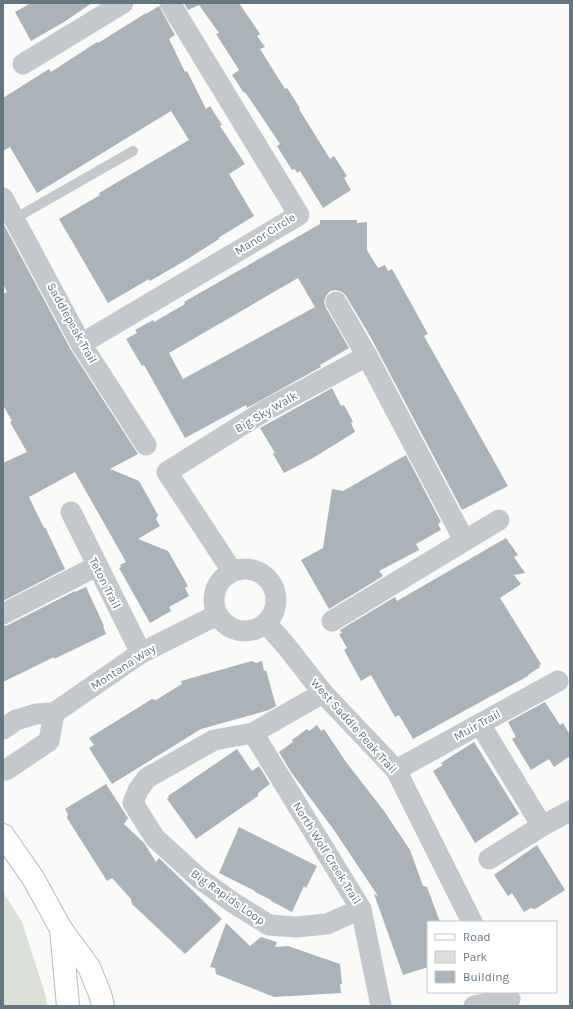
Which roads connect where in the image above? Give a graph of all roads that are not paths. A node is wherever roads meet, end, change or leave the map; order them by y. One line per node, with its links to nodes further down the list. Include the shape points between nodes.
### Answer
1 (123, 3): 3 (street)
2 (170, 3): 8 (street, Manor Circle, via 299,215)
3 (23, 64)
4 (133, 151): 6 (lane)
5 (3, 198): 6 (street, Saddlepeak Trail)
6 (14, 219): 8 (street, Saddlepeak Trail)
7 (336, 302): 9 (street)
8 (81, 344): 10 (street, Saddlepeak Trail)
9 (367, 356): 13 (street); 15 (street, Big Sky Walk, via 266,410 167,472)
10 (146, 445)
11 (70, 512): 14 (street, Teton Trail)
12 (499, 520): 13 (street)
13 (464, 540): 18 (street)
14 (97, 566): 16 (street); 20 (street, Teton Trail)
15 (232, 572): 17 (street, via 223,577 217,586 214,595); 19 (street, via 252,569 269,579 277,597 277,606)
16 (3, 614)
17 (217, 615): 19 (street, via 223,623 240,631 249,632); 20 (street, Montana Way)
18 (332, 621)
19 (267, 624): 22 (street, West Saddle Peak Trail)
20 (141, 653): 23 (street, Montana Way)
21 (558, 681): 24 (street, Muir Trail)
22 (323, 693): 26 (street, Big Rapids Loop); 28 (street, West Saddle Peak Trail)
23 (54, 713): 25 (street, via 36,714 16,720); 27 (street, via 49,741)
24 (480, 724): 28 (street, Muir Trail); 30 (street)
25 (3, 728)
26 (253, 733): 33 (street, North Wolf Creek Trail); 33 (street, Big Rapids Loop, via 214,740 147,778 133,803 155,838 199,878 269,925 296,927 327,924)
27 (3, 770)
28 (396, 770): 34 (street, West Saddle Peak Trail)
29 (570, 811): 30 (street)
30 (542, 826): 32 (street)
31 (3, 835): 35 (street, via 33,878)
32 (489, 859)
33 (361, 909): 39 (street, North Wolf Creek Trail)
34 (472, 921)
35 (61, 930): 37 (street); 38 (street, via 89,967)
36 (514, 999): 40 (street)
37 (68, 1006)
38 (103, 1006)
39 (381, 1006)
40 (474, 1006)

